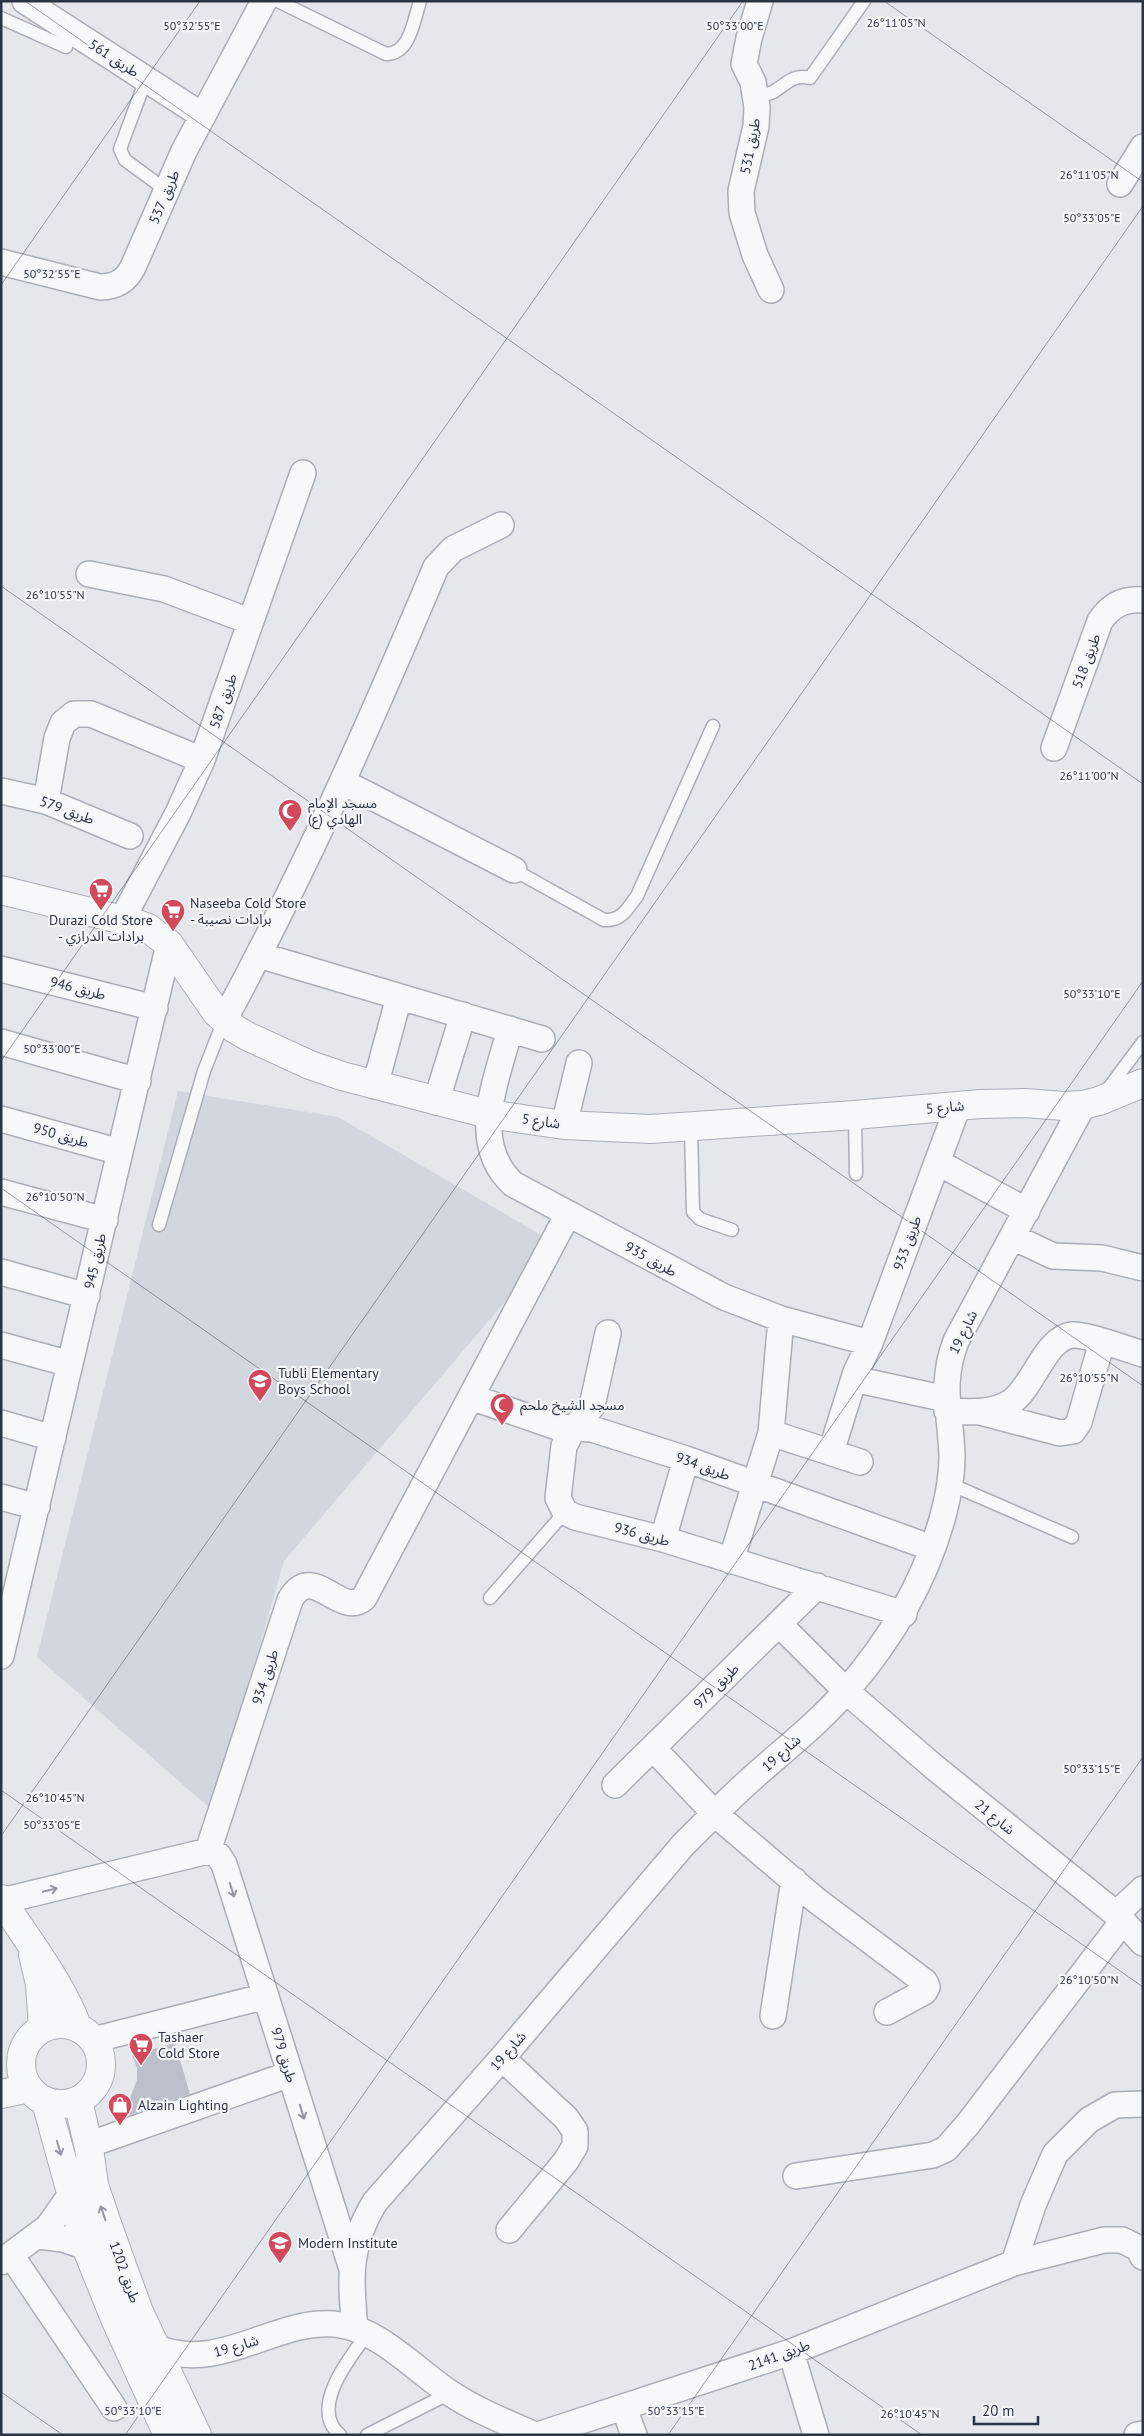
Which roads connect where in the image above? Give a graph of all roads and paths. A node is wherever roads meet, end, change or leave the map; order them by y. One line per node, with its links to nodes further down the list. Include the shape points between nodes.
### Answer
1 (264, 1): 11 (street, طريق 537)
2 (278, 1): 3 (lane, via 380,54 397,52 406,44)
3 (420, 1)
4 (760, 1): 10 (street, طريق 531, via 744,64)
5 (864, 1): 10 (lane, via 810,78 800,76 788,80 772,93)
6 (25, 2): 7 (lane); 9 (street, طريق 561)
7 (7, 21): 8 (lane)
8 (66, 47)
9 (146, 78): 11 (street, طريق 561); 14 (lane, via 120,149 125,160)
10 (756, 96): 16 (street, طريق 531, via 756,126 741,191 742,213 755,255)
11 (203, 116): 14 (street, طريق 537)
12 (1143, 147): 13 (street)
13 (1120, 184)
14 (166, 190): 15 (street, طريق 537, via 133,267 120,283 100,287)
15 (1, 262)
16 (771, 290)
17 (303, 473): 21 (street, طريق 587)
18 (501, 525): 25 (street, via 453,548 440,561)
19 (89, 574): 21 (street, via 164,589)
20 (1143, 600): 23 (street, طريق 518, via 1116,605 1100,621)
21 (249, 621): 24 (street, طريق 587)
22 (713, 726): 29 (lane, via 637,896 621,917 613,921 604,920)
23 (1054, 748)
24 (202, 760): 27 (street, via 91,714 74,714 63,723 57,738); 31 (street, طريق 587)
25 (343, 782): 29 (street); 33 (street)
26 (1, 791): 27 (street, طريق 579)
27 (46, 801): 28 (street, طريق 579)
28 (130, 836)
29 (514, 870)
30 (1, 890): 31 (street, شارع 5)
31 (122, 920): 32 (street, شارع 5, via 148,928)
32 (170, 944): 36 (street, طريق 945); 38 (street, شارع 5)
33 (259, 955): 35 (street); 38 (street)
34 (1, 969): 36 (street, طريق 946)
35 (399, 997): 37 (street); 46 (street)
36 (155, 1008): 44 (street, طريق 945)
37 (463, 1015): 39 (street); 47 (street)
38 (224, 1020): 46 (street, شارع 5, via 241,1033 278,1052); 62 (lane, via 204,1071)
39 (510, 1029): 40 (street); 50 (street)
40 (542, 1039)
41 (1, 1042): 44 (street)
42 (1143, 1042): 48 (lane)
43 (579, 1063): 53 (street)
44 (138, 1081): 55 (street, طريق 945)
45 (1143, 1083): 48 (street, شارع 5)
46 (375, 1086): 47 (street, شارع 5)
47 (436, 1102): 50 (street, شارع 5)
48 (1091, 1103): 49 (street, شارع 5, via 1064,1106 1001,1102); 59 (street, شارع 19)
49 (958, 1106): 51 (street, شارع 5); 56 (street, طريق 933)
50 (488, 1114): 53 (street, شارع 5); 60 (street, طريق 935, via 493,1159 501,1174 512,1184)
51 (855, 1115): 54 (street, شارع 5); 57 (lane)
52 (1, 1119): 55 (street, طريق 950)
53 (564, 1125): 54 (street, شارع 5)
54 (691, 1127): 63 (lane, via 693,1212 700,1219)
55 (120, 1152): 61 (street, طريق 945)
56 (937, 1162): 59 (street); 71 (street, طريق 933)
57 (856, 1174)
58 (1, 1192): 61 (street)
59 (1027, 1211): 64 (street, شارع 19)
60 (568, 1214): 68 (street, طريق 935, via 705,1288); 76 (street, طريق 934)
61 (105, 1220): 67 (street, طريق 945)
62 (159, 1225)
63 (732, 1230)
64 (1013, 1237): 65 (street, via 1053,1256 1102,1258); 77 (street, شارع 19, via 956,1341 948,1366)
65 (1143, 1268)
66 (1, 1272): 67 (street)
67 (87, 1296): 74 (street, طريق 945)
68 (780, 1319): 71 (street, طريق 935); 81 (street)
69 (608, 1333): 80 (street, via 592,1406)
70 (1102, 1342): 73 (street); 78 (street, via 1078,1335 1059,1340 1016,1398 1001,1407); 78 (street, via 1079,1422 1072,1431 1060,1433)
71 (870, 1343): 75 (street, طريق 933)
72 (1, 1345): 74 (street)
73 (1143, 1354)
74 (70, 1364): 82 (street, طريق 945)
75 (854, 1379): 77 (street); 83 (street, طريق 933)
76 (471, 1397): 80 (street, طريق 934, via 557,1427); 105 (street, طريق 934, via 364,1598 350,1603 314,1585 299,1589 290,1600)
77 (947, 1405): 78 (street); 86 (street, شارع 19, via 952,1457)
78 (978, 1412)
79 (1, 1423): 82 (street)
80 (574, 1429): 84 (street, طريق 934, via 592,1429); 90 (street, via 564,1446 558,1498)
81 (771, 1434): 83 (street); 87 (street)
82 (53, 1438): 89 (street, طريق 945)
83 (831, 1452): 85 (street)
84 (686, 1459): 87 (street, طريق 934); 92 (street)
85 (860, 1462)
86 (950, 1484): 91 (lane); 93 (street, شارع 19)
87 (755, 1485): 93 (street, طريق 934); 94 (street)
88 (1, 1497): 89 (street)
89 (36, 1507): 95 (street, طريق 945)
90 (565, 1512): 92 (street, طريق 936); 97 (lane)
91 (1072, 1537)
92 (663, 1539): 94 (street, طريق 936)
93 (932, 1548): 98 (street, شارع 19)
94 (731, 1561): 96 (street, طريق 936)
95 (10, 1575): 100 (street, طريق 945)
96 (817, 1586): 98 (street, طريق 936); 99 (street, طريق 979)
97 (490, 1598)
98 (904, 1614): 101 (street, شارع 19)
99 (779, 1624): 101 (street, شارع 21); 102 (street, طريق 979)
100 (2, 1649)
101 (846, 1691): 104 (street, شارع 19); 109 (street, شارع 21)
102 (653, 1748): 103 (street, طريق 979); 104 (street)
103 (615, 1785)
104 (714, 1813): 106 (street); 117 (street, شارع 19)
105 (208, 1851): 108 (street, one-way to 105); 112 (street, طريق 979, one-way to 112, via 218,1855 224,1864)
106 (794, 1880): 113 (street, via 925,1982 924,1992); 114 (street)
107 (1143, 1889): 109 (street)
108 (2, 1900): 110 (street)
109 (1119, 1918): 111 (street, شارع 21); 124 (street, via 963,2131 946,2149 933,2155)
110 (28, 1942): 115 (street, via 58,1982); 116 (street, via 40,1984)
111 (1143, 1943)
112 (266, 1996): 115 (street); 118 (street, طريق 979)
113 (888, 2012)
114 (773, 2016)
115 (85, 2034): 116 (street, via 66,2024); 121 (street, via 100,2056 100,2074 95,2085)
116 (23, 2041): 120 (street, via 23,2078)
117 (502, 2058): 126 (street, via 566,2118 575,2131 575,2146 566,2161); 132 (street, شارع 19, via 376,2202 358,2234)
118 (290, 2074): 123 (street); 132 (street, طريق 979, one-way to 132)
119 (1, 2094): 120 (street)
120 (38, 2095): 121 (street, via 68,2104); 125 (street, طريق 1202, one-way to 125)
121 (78, 2100): 123 (street, طريق 1202)
122 (1143, 2104): 131 (street, via 1115,2105 1089,2120 1055,2154)
123 (88, 2145): 135 (street, طريق 1202, one-way to 123, via 140,2312 94,2185)
124 (796, 2176)
125 (72, 2193): 127 (street, via 58,2216); 128 (street, طريق 1202)
126 (509, 2230)
127 (39, 2236): 128 (street, via 63,2239); 130 (street)
128 (86, 2247): 133 (street, طريق 1202)
129 (1143, 2257): 131 (street, طريق 2141, via 1138,2248 1122,2240 1104,2240)
130 (6, 2258): 140 (street)
131 (1014, 2262): 136 (street, طريق 2141)
132 (351, 2267): 134 (street, شارع 19)
133 (116, 2321): 138 (street, via 150,2374 160,2382); 143 (street, طريق 1202)
134 (362, 2331): 137 (street, شارع 19, via 325,2323 309,2325); 139 (street, شارع 19); 145 (lane, via 335,2380 330,2396 334,2430)
135 (157, 2348): 137 (street, شارع 19, via 185,2356); 138 (street, طريق 1202)
136 (791, 2352): 141 (street, طريق 2141); 149 (street)
137 (205, 2356): 138 (street, شارع 19)
138 (173, 2385): 144 (street, طريق 1202)
139 (450, 2393): 146 (lane); 147 (street, شارع 19)
140 (114, 2408)
141 (624, 2408): 147 (street, طريق 2141); 148 (street)
142 (1143, 2434): 150 (street)
143 (168, 2435)
144 (197, 2435)
145 (340, 2435)
146 (367, 2435)
147 (537, 2435)
148 (634, 2435)
149 (816, 2435)
150 (1137, 2435)

